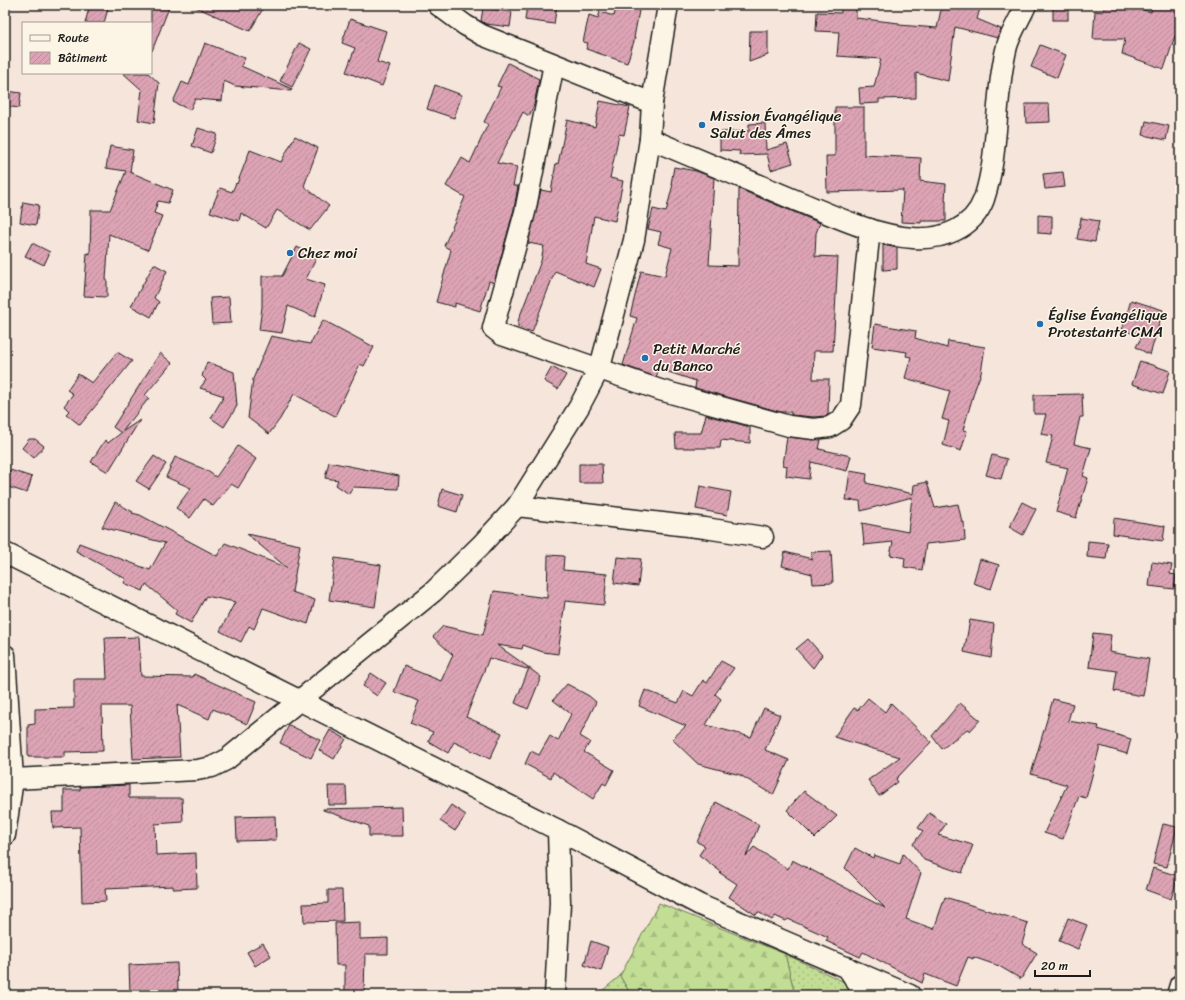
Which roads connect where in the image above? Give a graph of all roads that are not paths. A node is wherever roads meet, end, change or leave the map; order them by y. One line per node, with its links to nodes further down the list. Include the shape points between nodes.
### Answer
1 (438, 5): 4 (street, via 482,34)
2 (668, 5): 5 (street)
3 (1026, 5): 7 (street, via 1007,45 992,158 983,200 973,218 956,232 938,238 912,238)
4 (554, 64): 5 (street); 8 (street, via 525,212 493,328 502,335)
5 (652, 103): 6 (street)
6 (650, 139): 7 (street); 8 (street, via 634,240)
7 (870, 229): 8 (street, via 851,405 841,420 830,427 814,429 789,426 660,390)
8 (600, 367): 9 (street, via 579,407)
9 (517, 506): 10 (street); 13 (street, via 433,592)
10 (763, 537)
11 (5, 553): 13 (street)
12 (5, 655): 14 (street)
13 (299, 700): 14 (street, via 226,760 212,766 197,770); 15 (street)
14 (13, 779): 16 (street)
15 (558, 830): 17 (street, via 700,905); 19 (street, via 560,903)
16 (5, 835)
17 (847, 967): 20 (street); 21 (street)
18 (1180, 985): 22 (street)
19 (555, 995)
20 (865, 995)
21 (910, 995)
22 (1177, 995)

